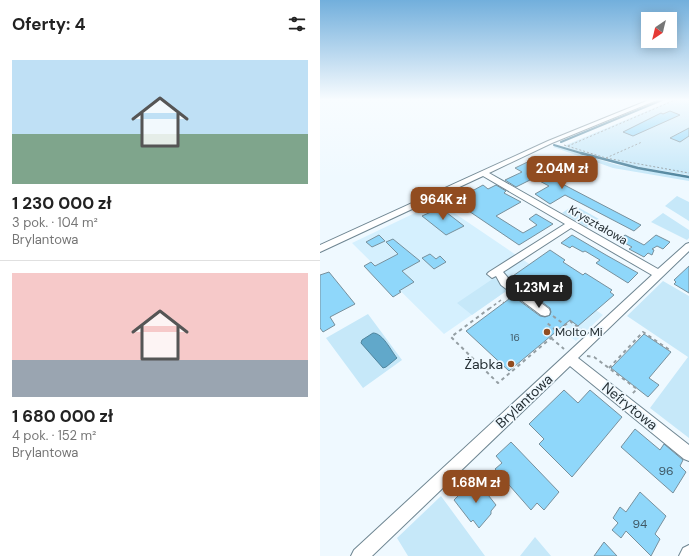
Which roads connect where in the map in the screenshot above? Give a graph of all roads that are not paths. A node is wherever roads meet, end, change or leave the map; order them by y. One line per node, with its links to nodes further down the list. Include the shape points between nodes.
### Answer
1 (590, 126): 2 (street)
2 (483, 173): 3 (street, Kryształowa); 5 (street)
3 (571, 224): 6 (street, Kryształowa); 7 (street, via 495,273)
4 (689, 246): 6 (street, Brylantowa)
5 (320, 248)
6 (659, 274): 8 (street, Brylantowa)
7 (545, 317)
8 (569, 355): 9 (street, Nefrytowa); 10 (street, Brylantowa)
9 (689, 454)
10 (360, 556)

